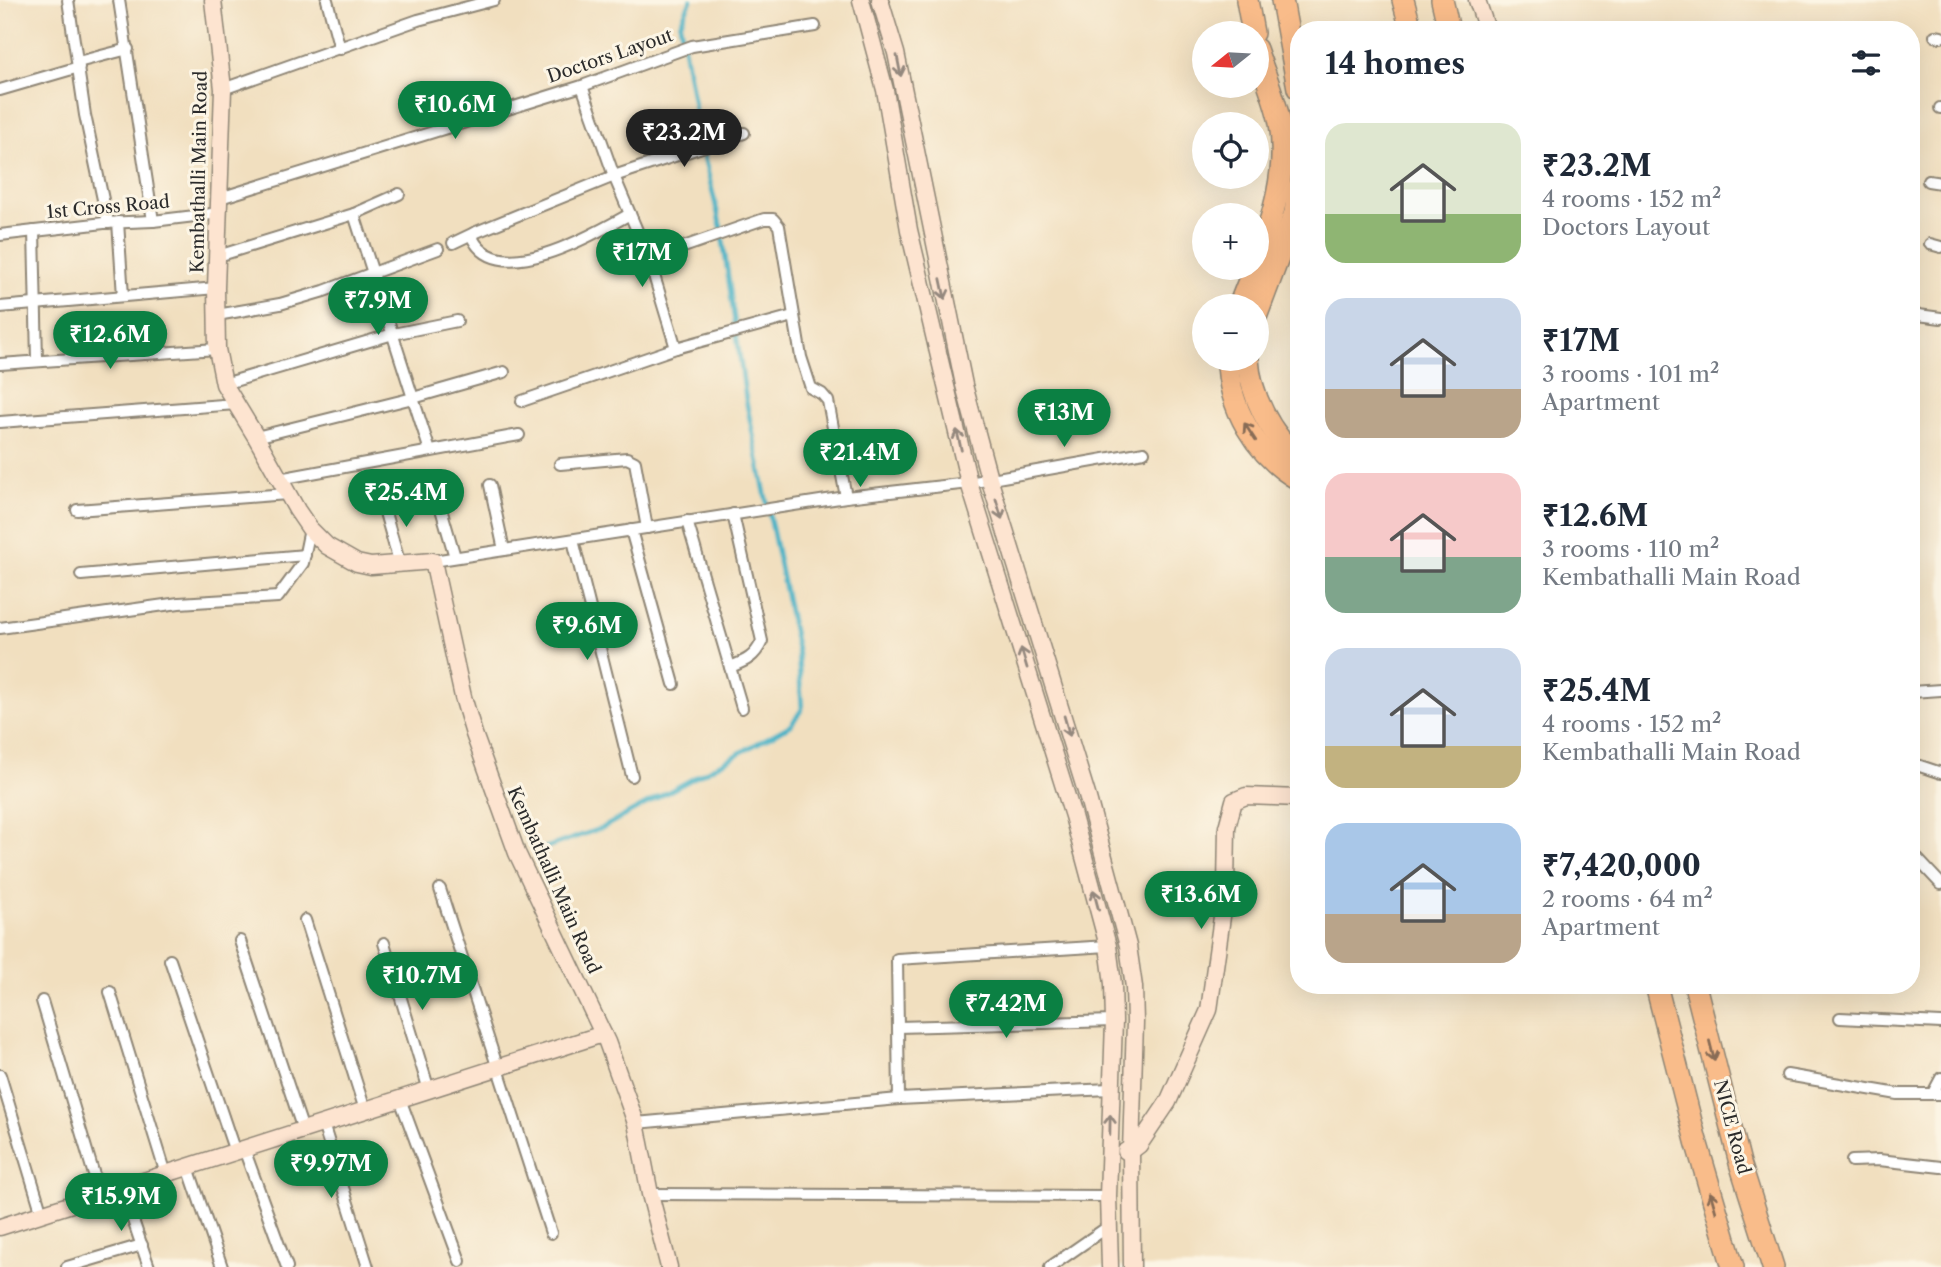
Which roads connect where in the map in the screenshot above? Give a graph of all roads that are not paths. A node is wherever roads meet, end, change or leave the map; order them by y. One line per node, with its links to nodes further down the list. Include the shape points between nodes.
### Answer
1 (68, 0): 21 (street)
2 (119, 0): 19 (street)
3 (213, 0): 23 (main road, Kembathalli Main Road)
4 (327, 0): 20 (street)
5 (494, 0): 20 (street, via 418,20)
6 (861, 0): 77 (main road, one-way to 6, via 909,230 885,90)
7 (880, 0): 76 (main road, one-way to 76, via 896,53 964,385)
8 (1247, 0): 13 (highway)
9 (1282, 0): 18 (highway)
10 (1403, 0): 14 (highway)
11 (1442, 0): 15 (highway)
12 (1477, 0): 16 (main road)
13 (1251, 21)
14 (1409, 21)
15 (1447, 21)
16 (1484, 21)
17 (816, 26): 22 (street, Doctors Layout, via 684,48)
18 (1290, 44)
19 (128, 49): 21 (street); 34 (street)
20 (340, 49): 23 (street)
21 (78, 65): 25 (street); 36 (street, via 85,115)
22 (582, 86): 27 (street); 31 (street, Doctors Layout)
23 (223, 89): 31 (main road, Kembathalli Main Road)
24 (1269, 89): 35 (highway, via 1283,145)
25 (0, 90)
26 (744, 133): 27 (street)
27 (614, 176): 33 (street); 39 (street)
28 (1928, 180): 29 (street)
29 (1941, 183)
30 (398, 194): 32 (street)
31 (220, 206): 34 (street, 1st Cross Road); 43 (main road, Kembathalli Main Road)
32 (354, 214): 43 (street); 45 (street)
33 (630, 215): 39 (street, via 556,252 505,260 478,248); 44 (street)
34 (153, 221): 36 (street, 1st Cross Road)
35 (1269, 222)
36 (113, 223): 38 (street, 1st Cross Road); 48 (street)
37 (1290, 226): 47 (highway)
38 (34, 231): 40 (street, 1st Cross Road); 49 (street)
39 (474, 233): 41 (street)
40 (0, 235)
41 (453, 243)
42 (438, 249): 45 (street)
43 (218, 256): 46 (main road, Kembathalli Main Road)
44 (649, 259): 53 (street, via 773,219 779,226); 57 (street)
45 (373, 272): 51 (street, via 280,304); 56 (street)
46 (216, 288): 48 (street); 51 (main road, Kembathalli Main Road)
47 (1265, 294)
48 (123, 296): 49 (street)
49 (36, 303): 50 (street); 59 (street)
50 (0, 307)
51 (217, 315): 58 (main road, Kembathalli Main Road)
52 (1920, 315): 54 (street)
53 (793, 316): 57 (street); 81 (street, via 807,381 828,401)
54 (1941, 318)
55 (457, 321): 56 (street)
56 (393, 334): 64 (street); 65 (street)
57 (676, 348): 66 (street)
58 (217, 349): 59 (street); 64 (main road, Kembathalli Main Road)
59 (37, 360): 60 (street)
60 (0, 364)
61 (1229, 371): 75 (highway, one-way to 61, via 1267,455 1243,421)
62 (1250, 371): 71 (highway, via 1261,407)
63 (504, 372): 65 (street)
64 (223, 384): 67 (main road, Kembathalli Main Road)
65 (413, 398): 70 (street); 72 (street)
66 (522, 401)
67 (236, 404): 68 (street); 70 (main road, Kembathalli Main Road)
68 (0, 422)
69 (519, 435): 72 (street)
70 (256, 437): 79 (main road, Kembathalli Main Road)
71 (1290, 448)
72 (430, 452): 79 (street)
73 (1143, 452): 76 (street)
74 (560, 464): 86 (street, via 627,458 635,462)
75 (1290, 474)
76 (989, 478): 77 (street); 138 (main road, one-way to 138, via 1063,713 1128,946 1135,1022)
77 (969, 483): 81 (street); 112 (main road, one-way to 77, via 1073,816)
78 (490, 485): 90 (street)
79 (283, 486): 83 (street); 87 (main road, Kembathalli Main Road)
80 (437, 495): 92 (street)
81 (846, 497): 84 (street)
82 (382, 502): 94 (street)
83 (77, 510)
84 (733, 514): 85 (street); 97 (street, via 762,641 748,660)
85 (687, 521): 86 (street); 97 (street)
86 (647, 528): 88 (street)
87 (310, 529): 91 (street); 94 (main road, Kembathalli Main Road, via 327,547 357,563)
88 (631, 530): 89 (street); 98 (street)
89 (573, 540): 90 (street); 104 (street)
90 (504, 550): 92 (street)
91 (304, 555): 95 (street); 96 (street, via 278,597 179,603)
92 (454, 557): 93 (street)
93 (433, 561): 94 (main road, Kembathalli Main Road); 122 (main road, Kembathalli Main Road, via 463,697 492,789 517,853)
94 (400, 565)
95 (81, 575)
96 (0, 628)
97 (730, 667): 101 (street)
98 (674, 684)
99 (1941, 690): 100 (street)
100 (1920, 691)
101 (742, 708)
102 (1920, 766): 103 (street)
103 (1941, 773)
104 (632, 776)
105 (1290, 798): 138 (main road, via 1246,796 1234,801 1230,809 1226,888 1209,1010 1168,1102)
106 (1920, 862): 107 (street)
107 (1941, 884)
108 (440, 889): 123 (street)
109 (305, 920): 132 (street)
110 (240, 941): 135 (street)
111 (384, 943): 128 (street)
112 (1108, 946): 119 (main road); 121 (street, via 897,959)
113 (170, 960): 136 (street)
114 (110, 992): 142 (street)
115 (1658, 994): 162 (highway, one-way to 115)
116 (1697, 994): 163 (highway, NICE Road, one-way to 163, via 1740,1163)
117 (42, 1001): 145 (street)
118 (1840, 1018): 120 (street)
119 (1114, 1021): 121 (street); 127 (main road)
120 (1941, 1023)
121 (898, 1027): 131 (street)
122 (603, 1034): 123 (main road); 133 (main road, Kembathalli Main Road)
123 (497, 1068): 128 (main road); 150 (street)
124 (0, 1075): 147 (street)
125 (1787, 1075): 129 (street, via 1898,1094)
126 (1941, 1078): 129 (street)
127 (1110, 1089): 131 (street); 137 (main road, one-way to 127)
128 (429, 1090): 130 (main road)
129 (1937, 1093)
130 (400, 1099): 132 (main road); 152 (street)
131 (899, 1099): 133 (street)
132 (365, 1110): 134 (main road)
133 (636, 1123): 144 (main road, Kembathalli Main Road)
134 (323, 1124): 135 (main road); 157 (street)
135 (303, 1130): 136 (main road)
136 (239, 1150): 140 (main road); 156 (street)
137 (1109, 1151): 138 (main road); 146 (main road)
138 (1131, 1152): 161 (main road)
139 (1852, 1161): 141 (street)
140 (188, 1167): 142 (main road); 155 (street)
141 (1941, 1167)
142 (166, 1174): 143 (main road)
143 (122, 1188): 145 (main road); 151 (street)
144 (650, 1194): 146 (street); 158 (main road, Kembathalli Main Road)
145 (100, 1195): 147 (main road)
146 (1108, 1196): 148 (main road)
147 (43, 1214): 149 (main road)
148 (1109, 1226): 159 (street); 160 (main road)
149 (0, 1227)
150 (551, 1233)
151 (142, 1245): 153 (street); 154 (street)
152 (460, 1261)
153 (67, 1267)
154 (149, 1267)
155 (222, 1267)
156 (286, 1267)
157 (368, 1267)
158 (669, 1267)
159 (1050, 1267)
160 (1110, 1267)
161 (1132, 1267)
162 (1733, 1267)
163 (1773, 1267)

